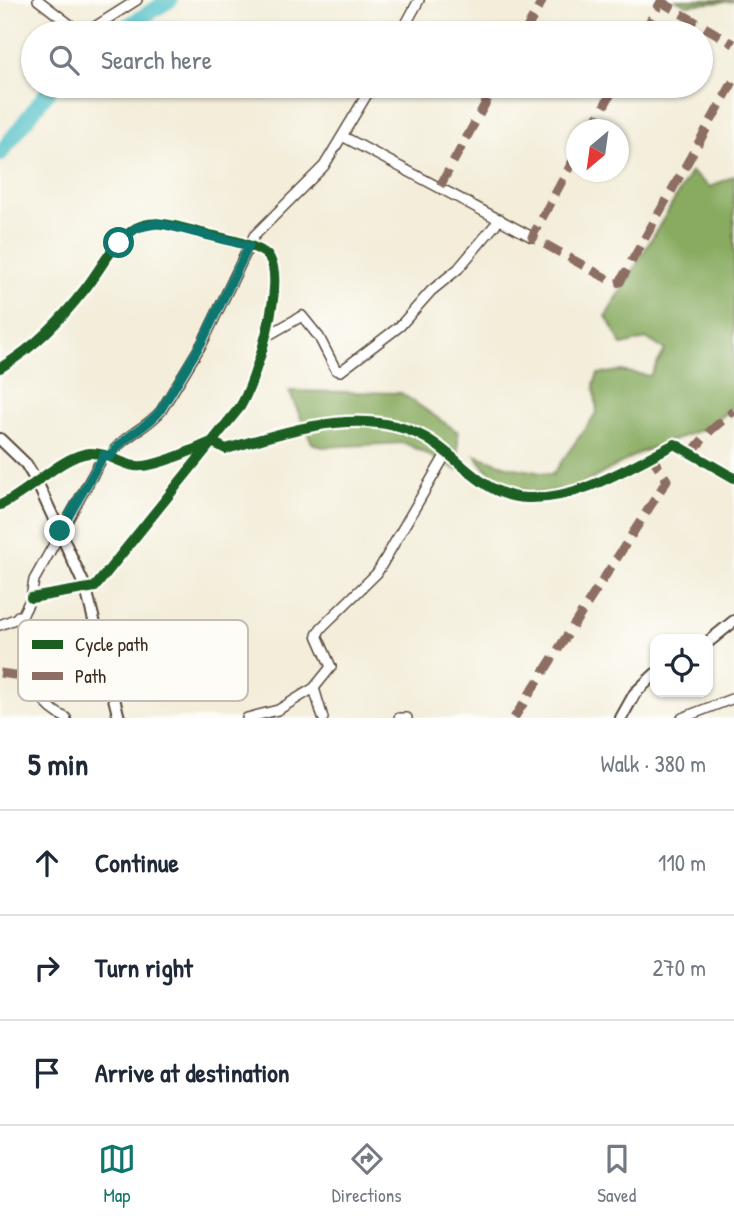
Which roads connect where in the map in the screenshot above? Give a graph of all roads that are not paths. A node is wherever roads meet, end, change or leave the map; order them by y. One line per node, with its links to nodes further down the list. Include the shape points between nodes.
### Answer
1 (38, 0): 4 (street)
2 (137, 0): 5 (street)
3 (419, 0): 6 (street)
4 (67, 21)
5 (103, 21)
6 (408, 21)
7 (365, 98): 8 (street)
8 (344, 137): 9 (street); 11 (street, via 324,166)
9 (500, 219): 10 (street); 12 (street, via 400,326 341,371 336,370 302,316)
10 (532, 237)
11 (249, 246): 12 (street, via 268,256 273,265 275,282); 13 (street, via 158,223 136,228 119,243 51,331); 17 (street, via 202,342 160,411)
12 (265, 337): 15 (street, via 251,390)
13 (0, 368)
14 (0, 439): 19 (main road)
15 (212, 442): 16 (street, via 226,449 319,425 379,425 425,437); 17 (street, via 149,466 137,467); 22 (street, via 103,580)
16 (446, 454): 18 (street, via 487,486 508,496 528,498 591,486 675,444); 31 (street, via 390,556 317,635 331,667)
17 (107, 456): 19 (street, via 88,453 74,458); 21 (street)
18 (734, 478)
19 (37, 482): 20 (street); 21 (main road)
20 (0, 505)
21 (60, 531): 22 (main road); 23 (street, via 33,580)
22 (86, 589): 23 (street); 26 (main road)
23 (31, 598): 24 (street)
24 (18, 616): 25 (street); 28 (street)
25 (20, 620)
26 (94, 620)
27 (734, 621): 29 (main road)
28 (0, 625)
29 (713, 638)
30 (650, 679): 41 (main road, via 635,693)
31 (314, 688): 37 (street, via 278,710); 38 (street)
32 (734, 698): 42 (street)
33 (44, 701): 35 (street)
34 (115, 701): 36 (main road)
35 (66, 718)
36 (119, 718)
37 (247, 718)
38 (323, 718)
39 (399, 718): 40 (street)
40 (407, 718)
41 (621, 718)
42 (682, 718)

